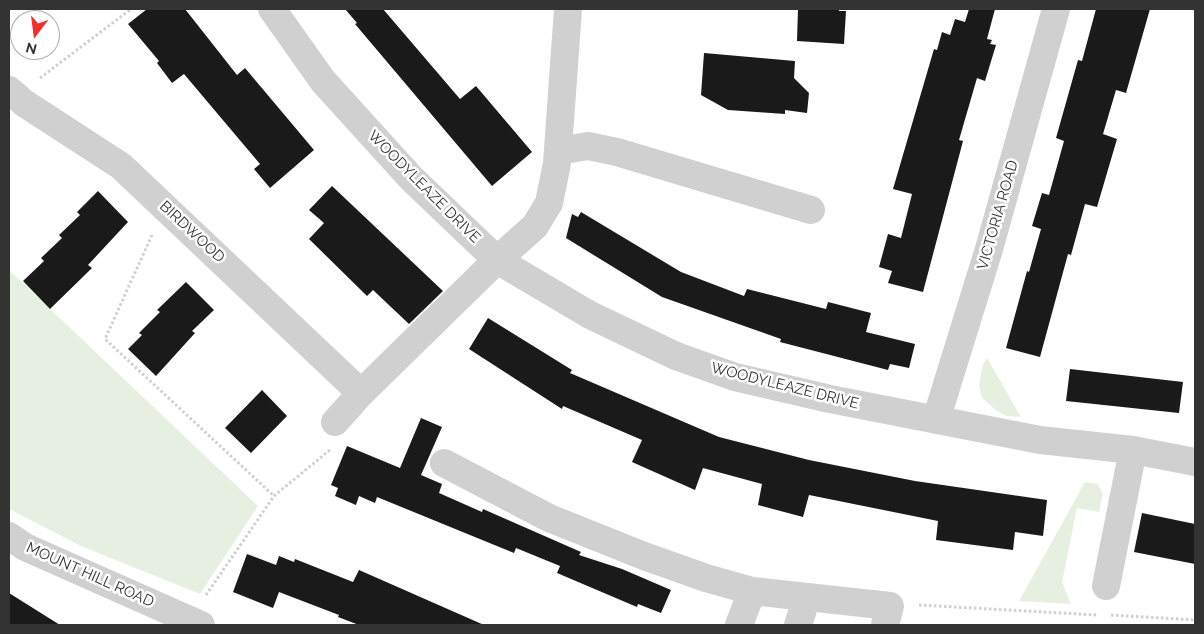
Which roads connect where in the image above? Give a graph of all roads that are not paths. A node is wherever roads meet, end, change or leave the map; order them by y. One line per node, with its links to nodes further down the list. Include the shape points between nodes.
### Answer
1 (272, 9): 7 (street, WOODYLEAZE DRIVE, via 323,81 411,178)
2 (568, 9): 5 (street)
3 (1056, 9): 9 (street, VICTORIA ROAD, via 989,250)
4 (13, 93): 8 (street, BIRDWOOD, via 121,166)
5 (558, 151): 6 (street, via 588,146 617,152); 7 (street, via 549,203 535,226)
6 (811, 210)
7 (497, 260): 8 (street); 9 (street, WOODYLEAZE DRIVE, via 590,315 676,356 735,377)
8 (361, 393): 10 (street)
9 (936, 420): 11 (street, WOODYLEAZE DRIVE, via 1040,440)
10 (335, 434)
11 (1133, 450): 12 (street, WOODYLEAZE DRIVE); 15 (street)
12 (1195, 462)
13 (444, 463): 16 (street, via 549,518 644,556)
14 (9, 536): 19 (street, MOUNT HILL ROAD, via 25,547)
15 (1106, 586)
16 (752, 591): 17 (street); 20 (street)
17 (807, 597): 18 (street); 21 (street)
18 (887, 616)
19 (195, 623)
20 (739, 625)
21 (798, 625)

